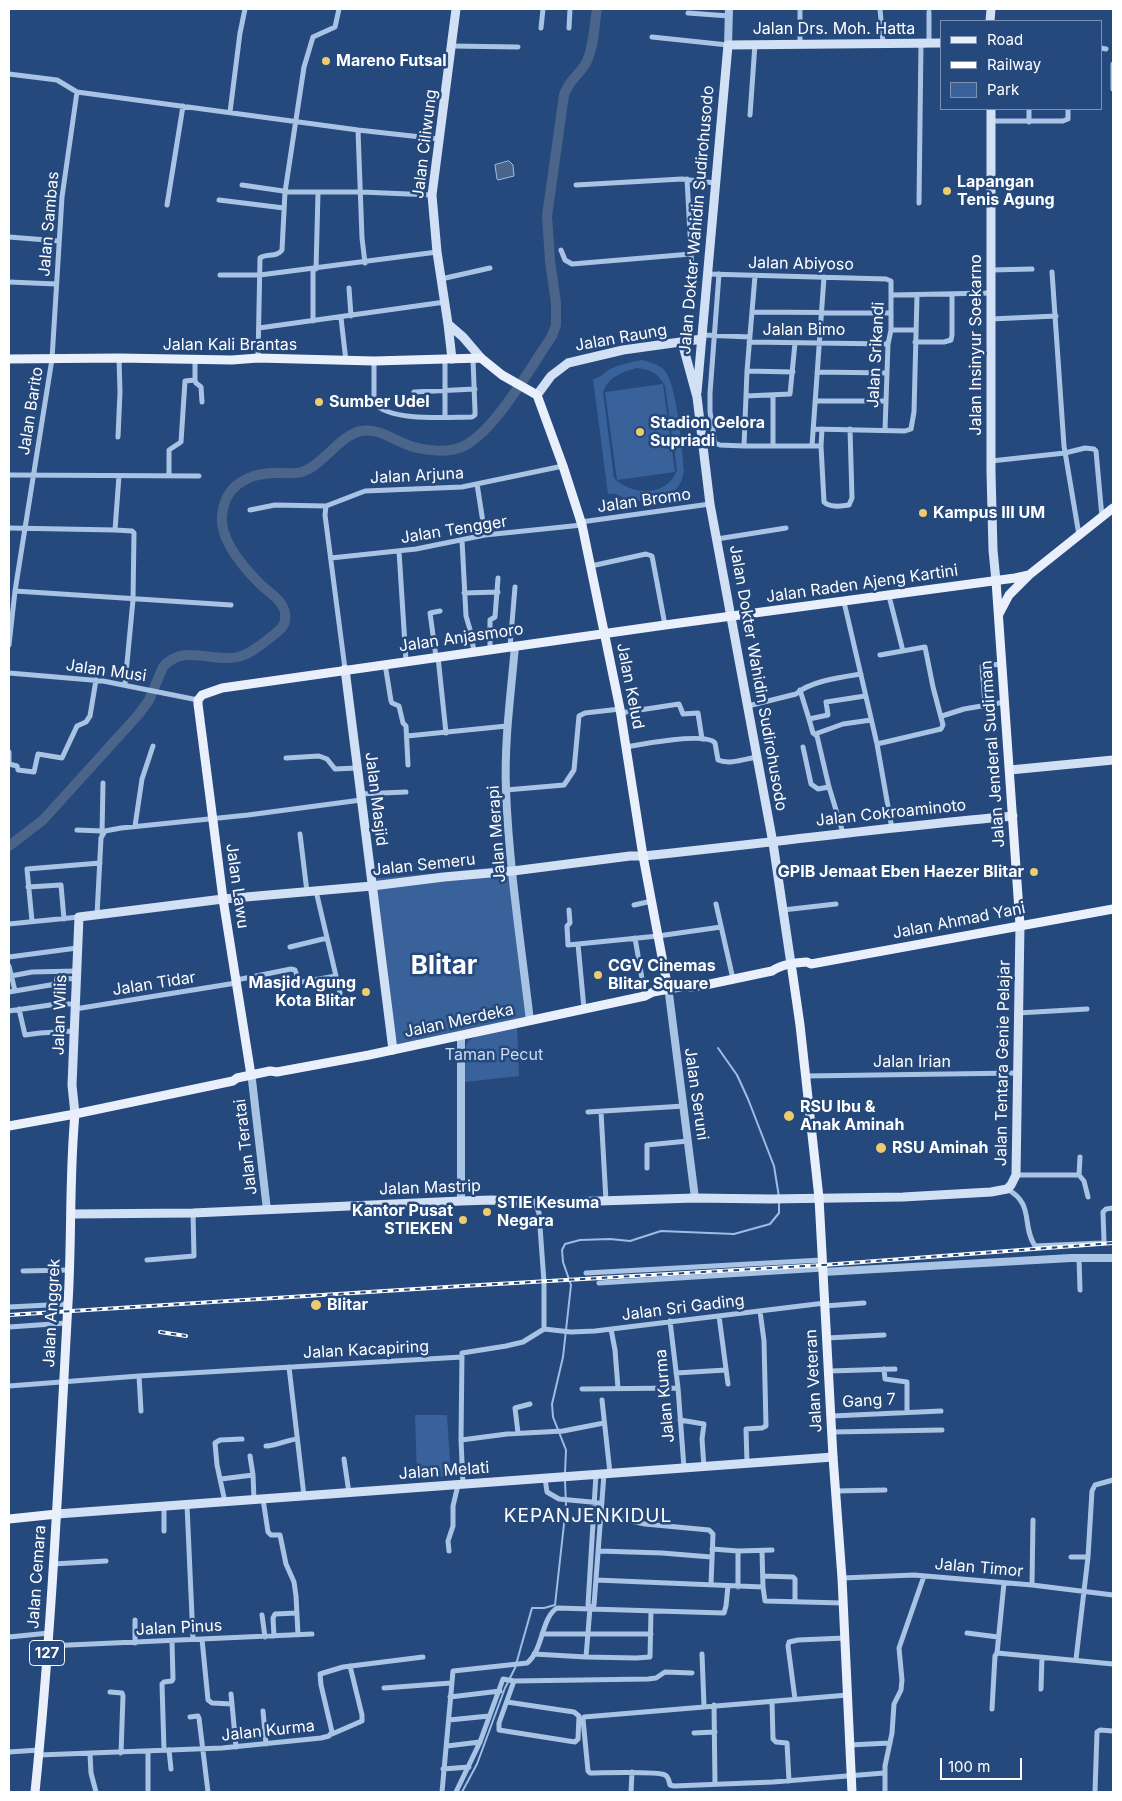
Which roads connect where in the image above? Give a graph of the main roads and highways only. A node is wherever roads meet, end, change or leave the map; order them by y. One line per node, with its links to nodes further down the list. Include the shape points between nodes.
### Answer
1 (456, 9): 5 (main road, Jalan Ciliwung, via 432,195)
2 (940, 43): 3 (main road, Jalan Drs. Moh. Hatta)
3 (728, 45): 6 (main road, Jalan Dokter Wahidin Sudirohusodo)
4 (991, 110): 15 (main road, Jalan Insinyur Soekarno, via 991,461)
5 (448, 324): 9 (main road, Jalan Ciliwung); 10 (main road, via 463,337)
6 (703, 337): 7 (main road, Jalan Raung); 12 (main road, Jalan Dokter Wahidin Sudirohusodo)
7 (682, 342): 11 (main road, Jalan Raung, via 623,350 568,363); 12 (main road, Jalan Dokter Wahidin Sudirohusodo)
8 (9, 359): 9 (main road, Jalan Kali Brantas, via 258,358 374,362)
9 (448, 359): 10 (main road, Jalan Kali Brantas)
10 (477, 359): 11 (main road)
11 (534, 394): 18 (main road, Jalan Kelud, via 563,466 581,524)
12 (697, 397): 16 (main road, Jalan Dokter Wahidin Sudirohusodo, via 710,504)
13 (1108, 512): 14 (main road)
14 (1029, 575): 15 (main road, Jalan Raden Ajeng Kartini); 17 (main road, via 1009,595)
15 (996, 581): 16 (main road, Jalan Raden Ajeng Kartini); 17 (main road, Jalan Jenderal Sudirman)
16 (732, 616): 18 (main road, Jalan Anjasmoro); 24 (main road, Jalan Dokter Wahidin Sudirohusodo)
17 (998, 616): 22 (main road, Jalan Jenderal Sudirman)
18 (605, 634): 19 (main road, Jalan Anjasmoro); 25 (main road, Jalan Kelud)
19 (345, 670): 20 (main road, Jalan Anjasmoro, via 222,688); 26 (main road, Jalan Masjid)
20 (198, 700): 27 (main road, Jalan Lawu)
21 (1113, 760): 22 (main road)
22 (1010, 770): 23 (main road, Jalan Jenderal Sudirman)
23 (1014, 816): 24 (main road, Jalan Cokroaminoto); 30 (main road, Jalan Jenderal Sudirman)
24 (773, 843): 25 (main road, Jalan Semeru); 31 (main road, Jalan Dokter Wahidin Sudirohusodo)
25 (643, 856): 26 (main road, Jalan Semeru); 32 (main road, Jalan Kelud)
26 (372, 886): 27 (main road, Jalan Semeru); 33 (main road, Jalan Masjid)
27 (223, 899): 29 (main road, Jalan Semeru); 34 (main road, Jalan Lawu)
28 (1113, 909): 30 (main road, Jalan Ahmad Yani)
29 (79, 917): 35 (main road, Jalan Wilis, via 72,1085)
30 (1020, 925): 31 (main road, Jalan Ahmad Yani); 37 (main road, Jalan Tentara Genie Pelajar, via 1016,1176 1011,1185 991,1192)
31 (792, 967): 32 (main road, Jalan Merdeka, via 778,967 772,971 685,986); 37 (main road, Jalan Veteran)
32 (668, 992): 33 (main road, Jalan Merdeka, via 653,992)
33 (393, 1050): 34 (main road, Jalan Merdeka, via 270,1071)
34 (251, 1078): 35 (main road, Jalan Merdeka, via 237,1078)
35 (75, 1114): 36 (main road, Jalan Merdeka); 38 (main road, Jalan Anggrek)
36 (9, 1126)
37 (819, 1198): 38 (main road, Jalan Mastrip, via 539,1203 492,1200 193,1213); 39 (main road, Jalan Veteran)
38 (72, 1214): 40 (main road, Jalan Anggrek)
39 (833, 1457): 40 (main road, Jalan Melati); 43 (main road, Jalan Veteran)
40 (57, 1514): 41 (main road); 42 (main road, Jalan Cemara / 127)
41 (9, 1519)
42 (35, 1792)
43 (852, 1792)

